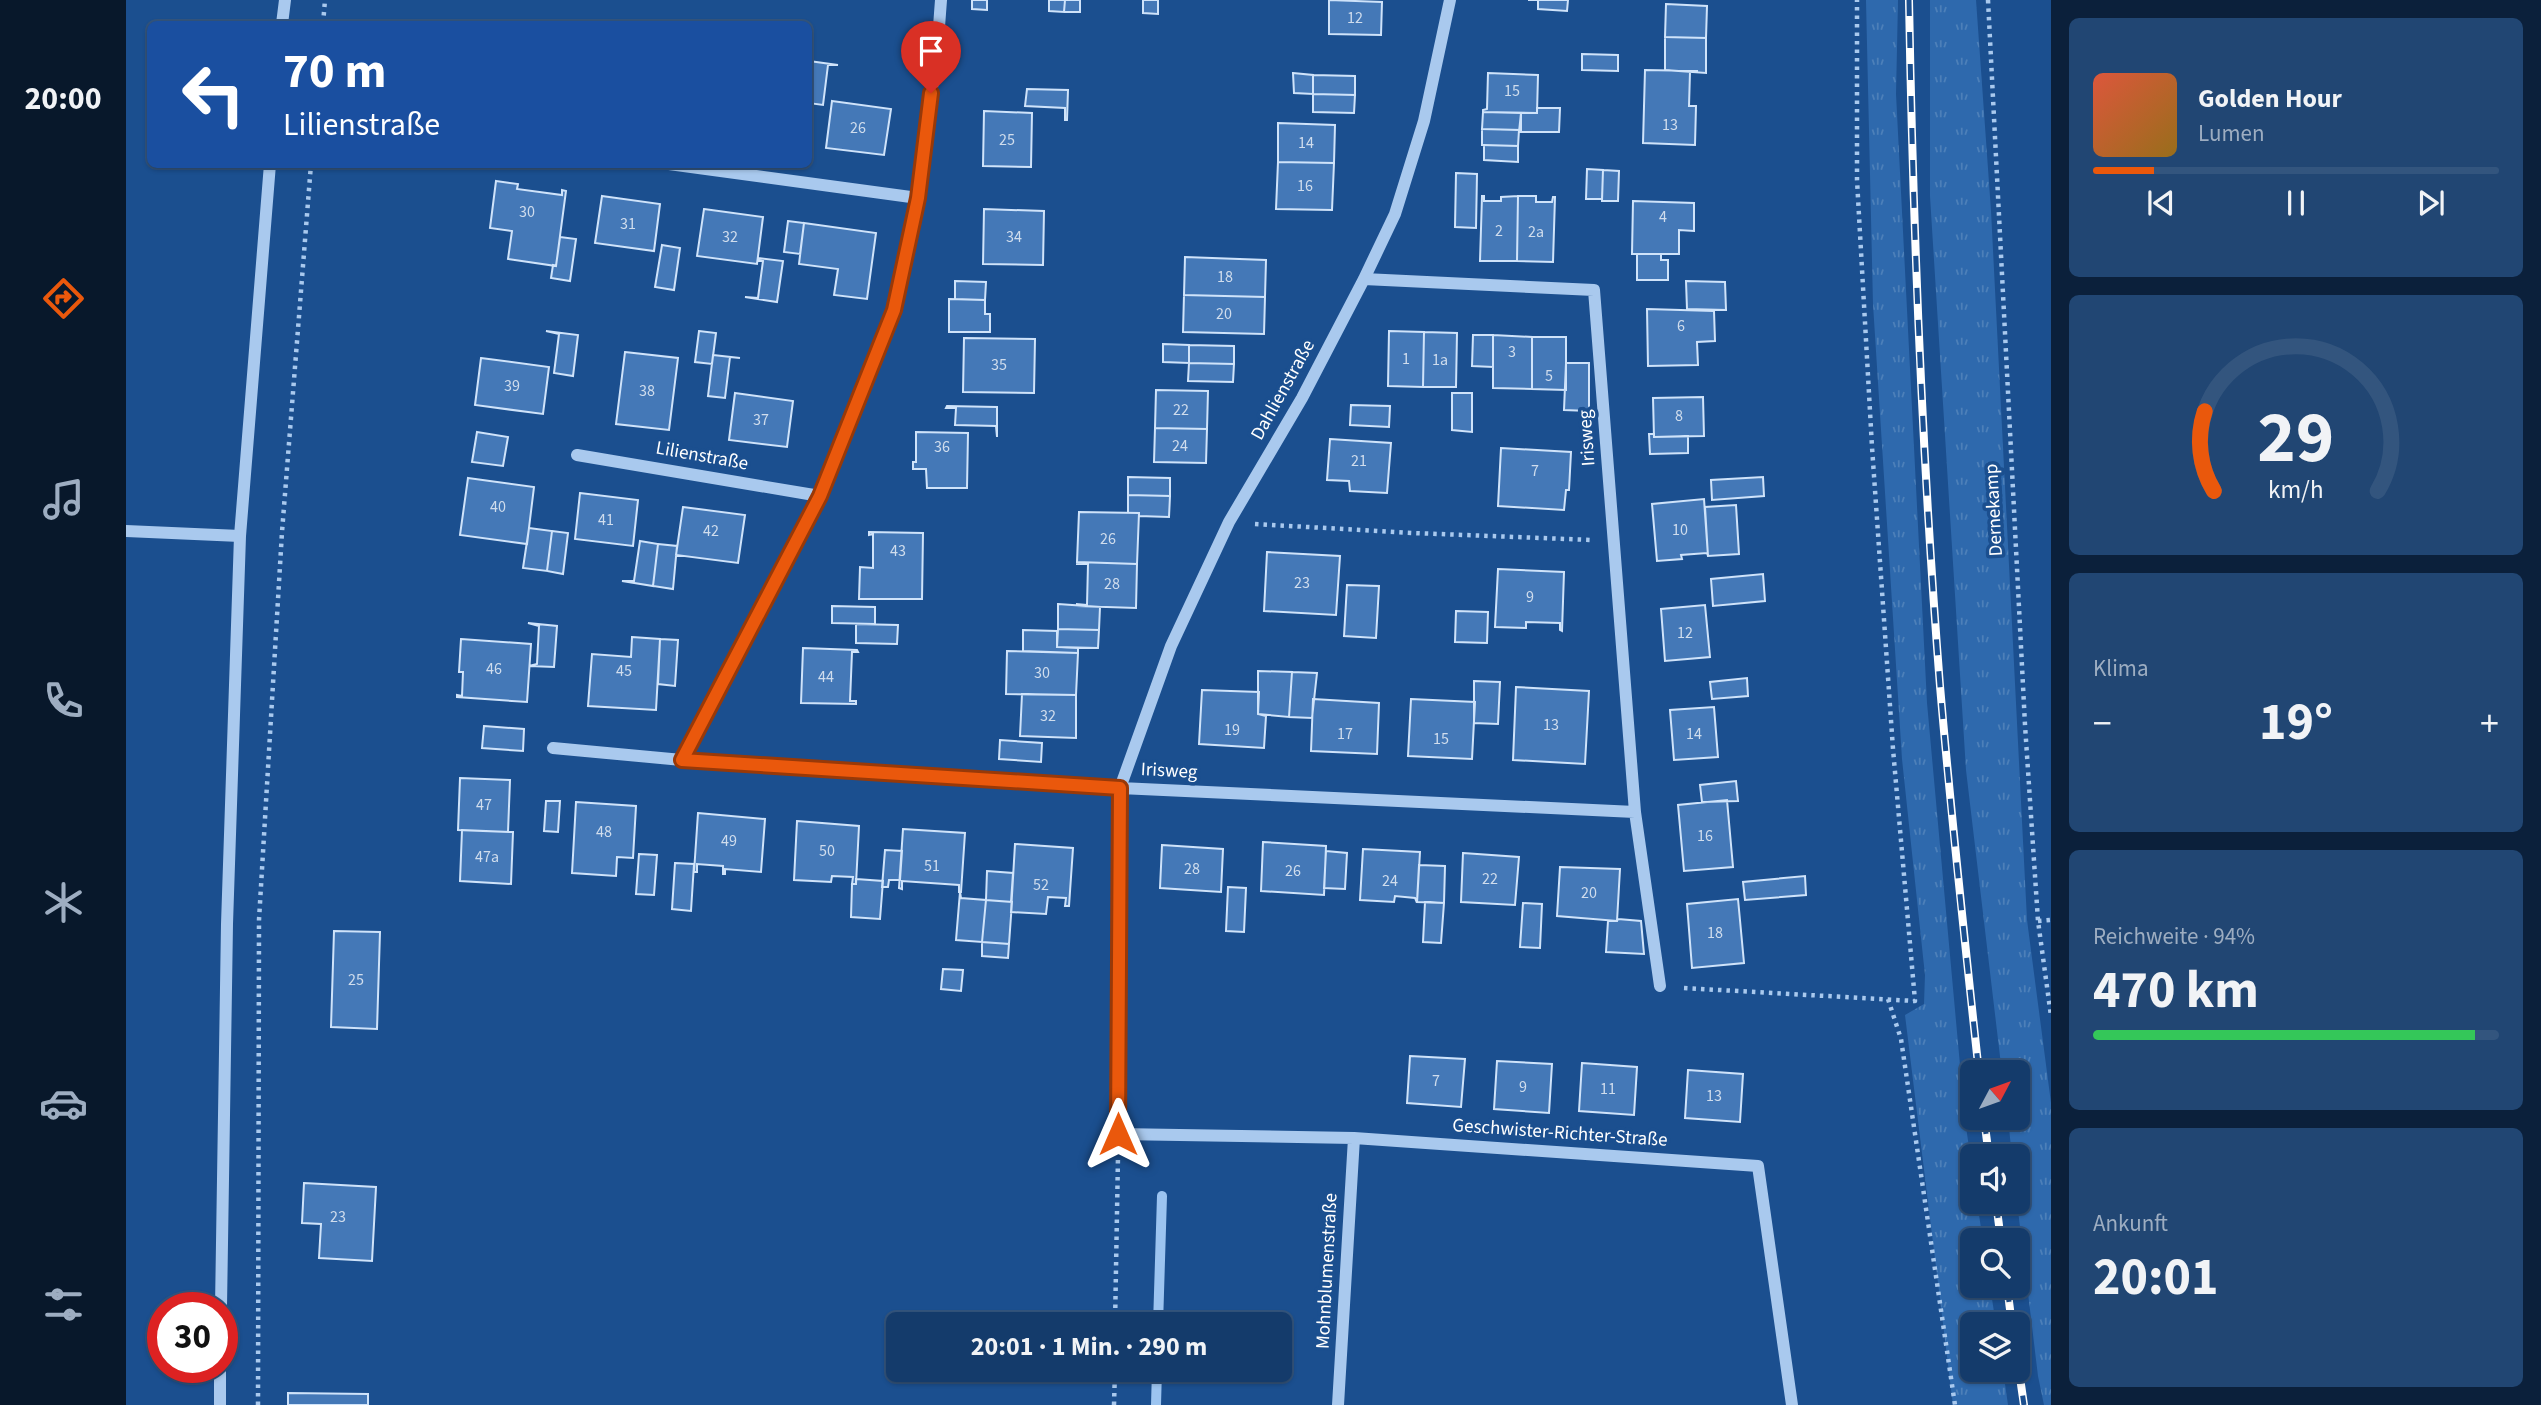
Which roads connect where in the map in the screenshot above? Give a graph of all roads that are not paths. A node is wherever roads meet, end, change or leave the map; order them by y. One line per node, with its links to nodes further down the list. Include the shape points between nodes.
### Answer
1 (285, 0): 4 (street)
2 (941, 0): 7 (street)
3 (1450, 0): 8 (street, Dahlienstraße, via 1420,135 1395,214)
4 (282, 21)
5 (270, 168): 12 (street)
6 (698, 168): 7 (street)
7 (918, 198): 10 (street, via 894,310)
8 (1364, 279): 15 (street, Dahlienstraße, via 1302,398 1229,522 1171,646); 16 (street, Irisweg, via 1594,290)
9 (577, 455): 10 (street, Lilienstraße)
10 (820, 496): 14 (street)
11 (126, 531): 12 (street)
12 (240, 536): 20 (street)
13 (553, 748): 14 (street)
14 (682, 760): 15 (street)
15 (1120, 788): 16 (street, Irisweg); 18 (street, Dahlienstraße)
16 (1635, 812): 17 (street, Irisweg)
17 (1660, 986)
18 (1118, 1134): 19 (street, Geschwister-Richter-Straße)
19 (1354, 1139): 23 (street, Mohnblumenstraße); 24 (street, Geschwister-Richter-Straße, via 1758,1166)
20 (221, 1292)
21 (220, 1383): 22 (street)
22 (220, 1405)
23 (1338, 1405)
24 (1792, 1405)

